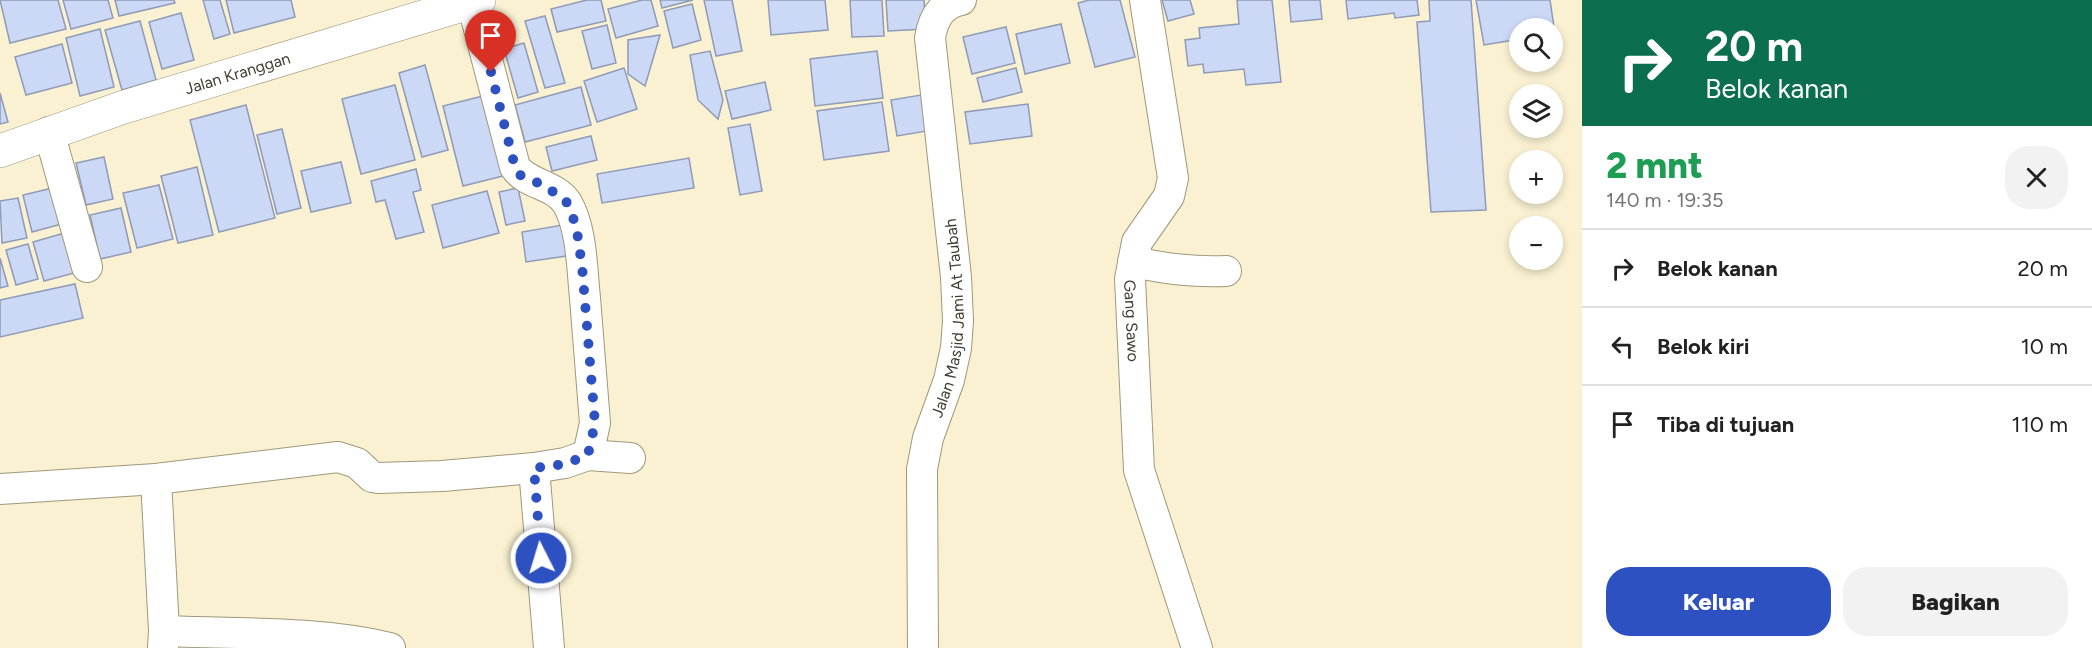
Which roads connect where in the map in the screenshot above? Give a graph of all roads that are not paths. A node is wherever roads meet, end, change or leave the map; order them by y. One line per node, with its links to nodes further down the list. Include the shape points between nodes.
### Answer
1 (961, 0): 18 (street, Jalan Masjid Jami At Taubah, via 942,9 930,38 958,321 949,380 928,438 922,469)
2 (1145, 0): 7 (street, Gang Sawo, via 1173,178 1169,196 1137,242)
3 (476, 1): 4 (main road, Jalan Kranggan); 10 (street, via 515,167 520,175 566,201 576,225 595,423)
4 (435, 6): 5 (main road, Jalan Kranggan)
5 (49, 132): 6 (main road, Jalan Kranggan); 8 (street)
6 (0, 151)
7 (1132, 262): 9 (street, via 1191,272); 19 (street, Gang Sawo, via 1139,470)
8 (87, 267)
9 (1227, 271)
10 (588, 455): 11 (street); 12 (street, via 565,464)
11 (630, 458)
12 (534, 468): 13 (street, via 378,478 357,463 338,457); 17 (street)
13 (156, 479): 14 (street); 15 (street)
14 (0, 489)
15 (163, 639): 16 (street, via 329,638)
16 (390, 648)
17 (549, 648)
18 (923, 648)
19 (1197, 648)

